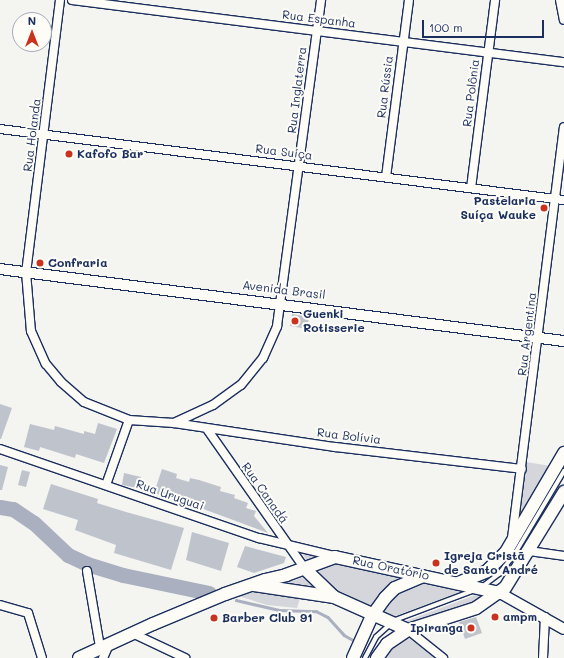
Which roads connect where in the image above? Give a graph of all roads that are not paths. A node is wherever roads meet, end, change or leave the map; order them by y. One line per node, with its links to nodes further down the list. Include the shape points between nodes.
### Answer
1 (60, 0): 14 (street, Rua Holanda)
2 (72, 0): 8 (street, Rua Espanha)
3 (321, 0): 8 (street, Rua Inglaterra)
4 (409, 0): 9 (street, Rua Rússia)
5 (495, 0): 10 (street, Rua Polônia)
6 (560, 0): 7 (street)
7 (564, 20)
8 (317, 30): 9 (street, Rua Espanha); 15 (street, Rua Inglaterra)
9 (403, 42): 10 (street, Rua Espanha); 16 (street, Rua Rússia)
10 (488, 52): 11 (street, Rua Espanha); 17 (street, Rua Polônia)
11 (564, 62)
12 (564, 127): 18 (street, Rua Argentina)
13 (0, 129): 14 (street, Rua Suíça)
14 (44, 135): 15 (street, Rua Suíça); 20 (street, Rua Holanda)
15 (300, 166): 16 (street, Rua Suíça); 21 (street, Rua Inglaterra)
16 (386, 177): 17 (street, Rua Suíça)
17 (471, 188): 18 (street, Rua Suíça)
18 (560, 199): 22 (street, Rua Argentina)
19 (0, 269): 20 (street, Avenida Brasil)
20 (26, 272): 21 (street, Avenida Brasil); 24 (street, Rua Holanda, via 31,332 46,364 61,382 84,402)
21 (282, 303): 22 (street, Avenida Brasil); 25 (street, Rua Inglaterra, via 271,343 253,372 226,397)
22 (539, 337): 23 (street, Avenida Brasil); 29 (street, Rua Argentina)
23 (564, 341)
24 (129, 420): 25 (street, Rua Bolívia); 31 (street)
25 (174, 423): 26 (street, Rua Bolívia)
26 (207, 429): 29 (street, Rua Bolívia); 34 (street, Rua Canadá)
27 (0, 449): 31 (street, Rua Uruguai)
28 (564, 453): 33 (main road)
29 (522, 470): 33 (street, Rua Argentina)
30 (564, 471): 45 (lane, via 514,555 498,574)
31 (106, 486): 34 (street, Rua Uruguai, via 258,538)
32 (564, 492): 35 (main road)
33 (511, 543): 43 (main road, via 490,568)
34 (287, 544): 36 (street, Rua Uruguai); 39 (street, Rua Canadá)
35 (529, 551): 37 (street); 46 (main road, via 510,583)
36 (335, 556): 38 (main road); 41 (main road, Rua Oratório)
37 (564, 556)
38 (317, 564): 39 (main road); 42 (main road)
39 (305, 569): 42 (main road); 44 (main road)
40 (87, 571): 55 (street)
41 (423, 576): 43 (main road, Rua Oratório); 49 (main road, via 395,588)
42 (317, 582): 47 (main road)
43 (458, 583): 45 (main road, Rua Oratório)
44 (251, 585): 47 (main road); 54 (main road)
45 (480, 588): 46 (main road, Rua Oratório); 51 (lane)
46 (500, 592): 50 (street); 53 (main road, via 476,608)
47 (334, 597): 49 (main road)
48 (0, 605): 56 (street, via 28,613)
49 (372, 616): 51 (main road); 59 (main road)
50 (545, 617): 52 (street); 63 (street)
51 (390, 624): 53 (main road); 60 (lane, via 376,637)
52 (564, 629)
53 (408, 630): 61 (main road, via 387,644); 62 (street)
54 (132, 633): 55 (main road); 58 (street)
55 (105, 649): 57 (main road)
56 (42, 658)
57 (79, 658)
58 (185, 658)
59 (353, 658)
60 (365, 658)
61 (377, 658)
62 (444, 658)
63 (543, 658)

